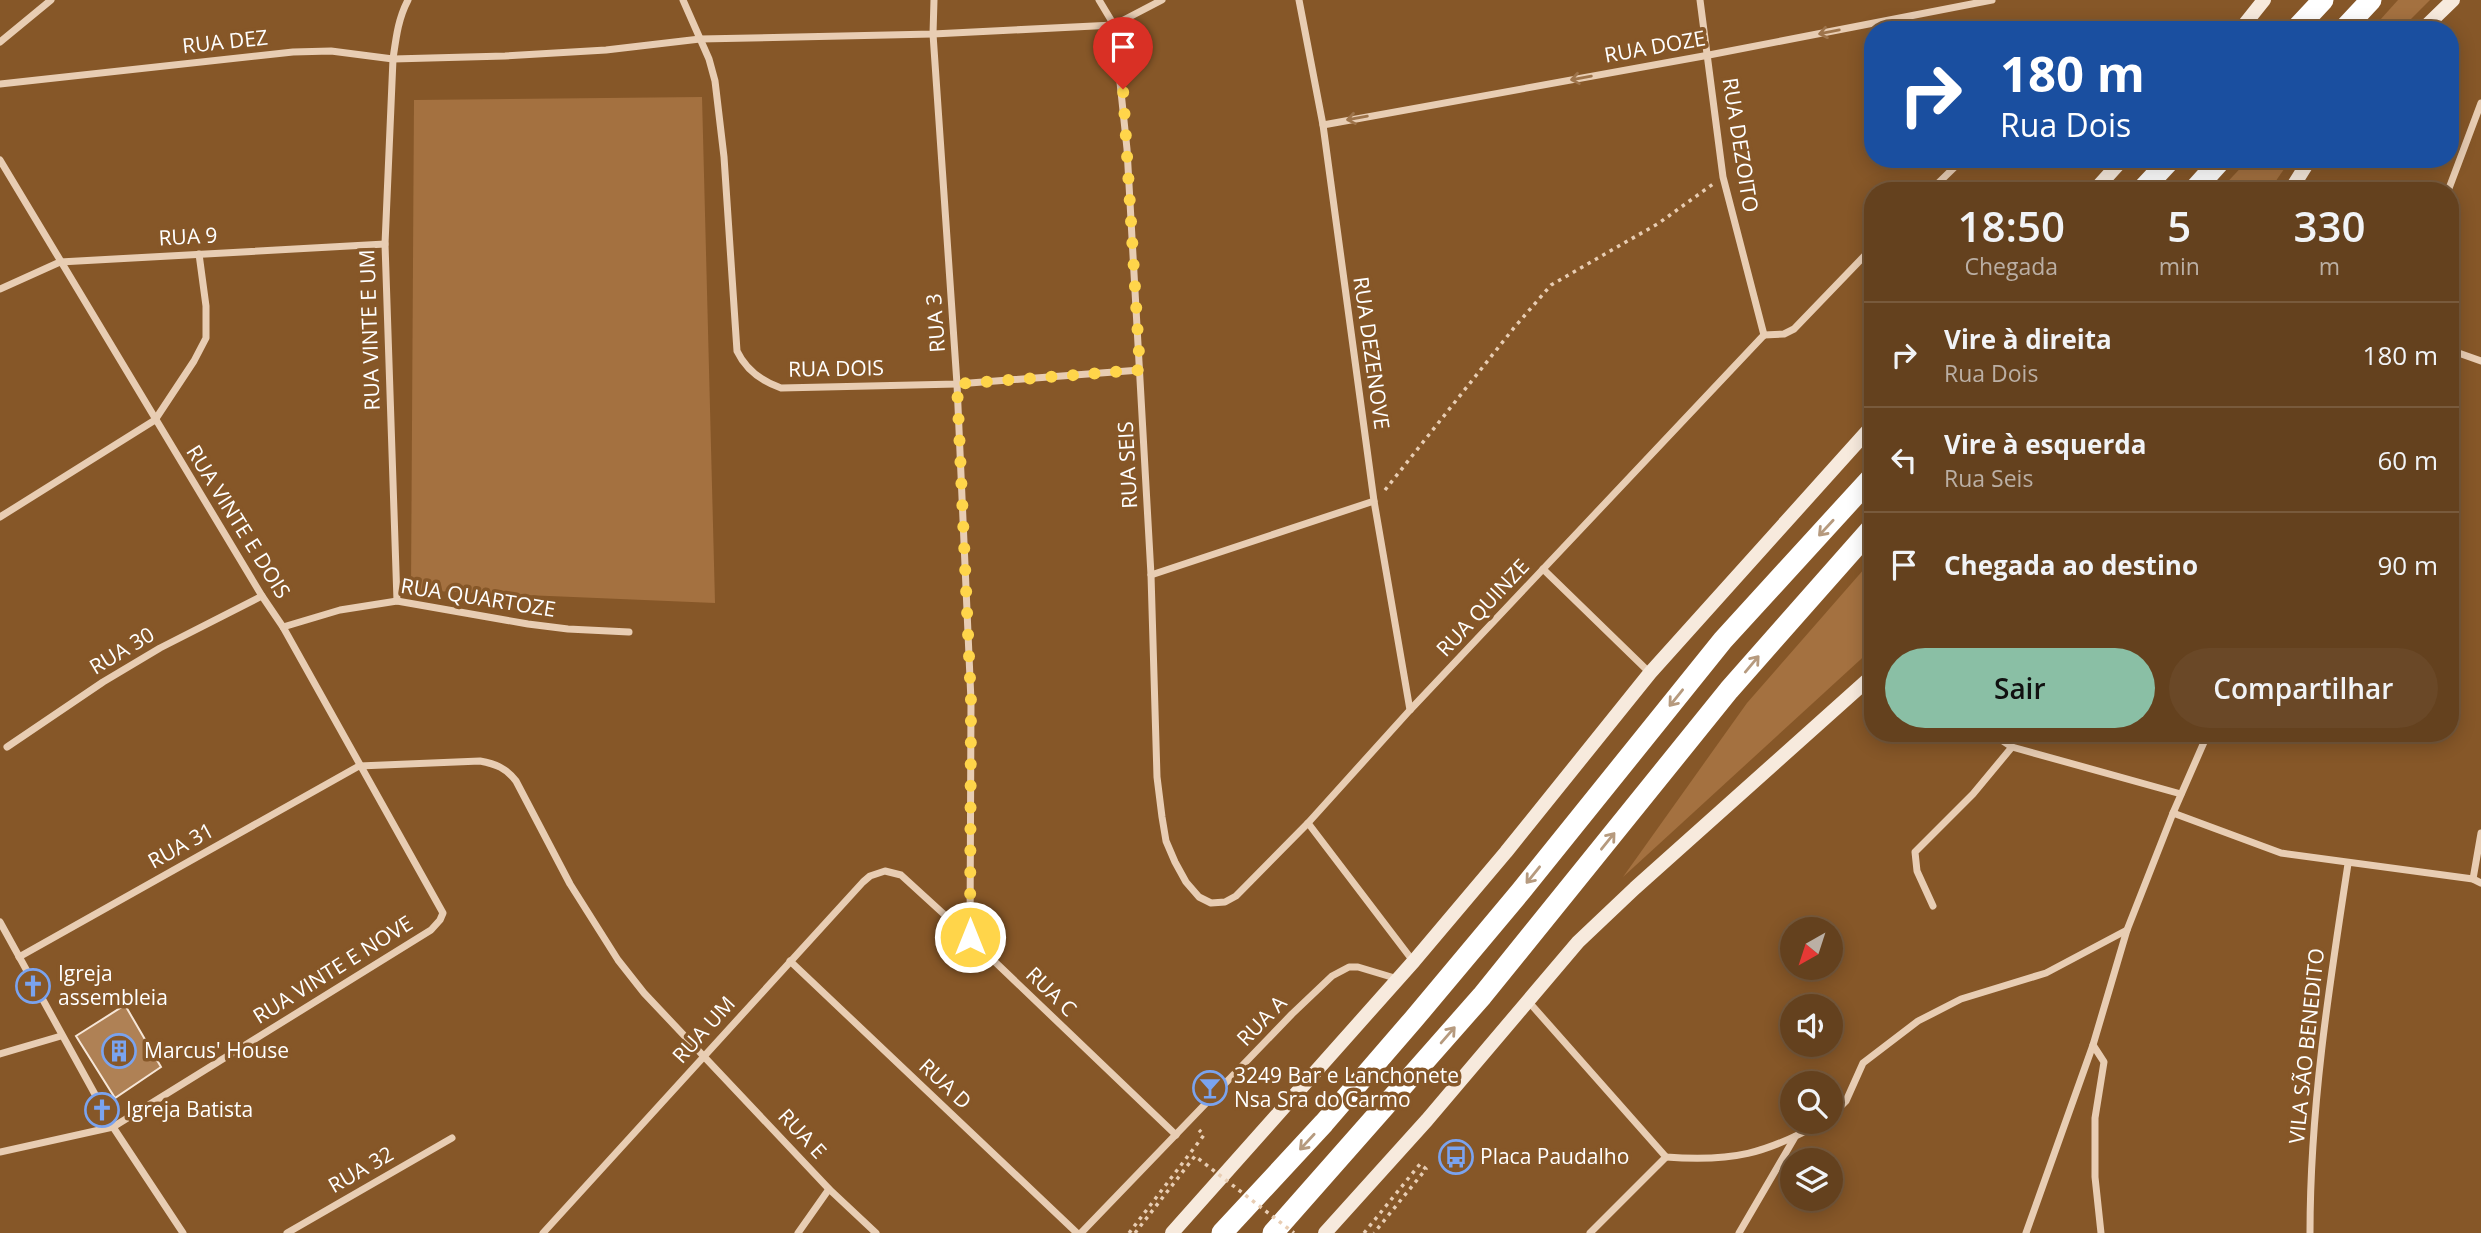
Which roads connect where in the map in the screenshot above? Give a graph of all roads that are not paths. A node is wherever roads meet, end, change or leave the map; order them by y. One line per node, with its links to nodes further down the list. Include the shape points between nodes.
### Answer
1 (51, 0): 23 (street)
2 (408, 0): 25 (street)
3 (683, 0): 22 (street, RUA DOIS)
4 (933, 0): 21 (street, RUA 3)
5 (1099, 0): 19 (street, RUA SEIS)
6 (1162, 0): 19 (street)
7 (1299, 0): 28 (street, RUA DEZENOVE)
8 (1700, 0): 24 (street, RUA DEZOITO)
9 (1992, 0): 14 (street, RUA DOZE, one-way to 14)
10 (2264, 0): 15 (main road)
11 (2323, 0): 16 (highway)
12 (2371, 0): 17 (highway)
13 (2453, 0): 18 (main road)
14 (1884, 21)
15 (2247, 21)
16 (2303, 21)
17 (2351, 21)
18 (2431, 21)
19 (1114, 24): 21 (street, RUA DEZ); 47 (street, RUA SEIS, via 1126,125)
20 (1864, 25): 24 (street, RUA DOZE, one-way to 24)
21 (933, 34): 22 (street, RUA DEZ); 48 (street, RUA 3)
22 (700, 39): 25 (street, RUA DEZ, via 606,50); 48 (street, RUA DOIS, via 719,104 737,351 742,362 760,379 781,388)
23 (0, 42)
24 (1709, 55): 28 (street, RUA DOZE, one-way to 28); 44 (street, RUA DEZOITO, via 1723,177)
25 (393, 59): 26 (street, RUA DEZ, via 331,51 293,52); 39 (street, RUA VINTE E UM)
26 (0, 84)
27 (2481, 103): 30 (street)
28 (1322, 125): 52 (street, RUA DEZENOVE)
29 (0, 160): 42 (street, RUA VINTE E DOIS)
30 (2459, 161)
31 (1954, 168): 35 (street)
32 (2115, 168): 36 (main road)
33 (2163, 168): 37 (highway)
34 (2214, 168): 38 (highway)
35 (1939, 182)
36 (2102, 182)
37 (2149, 182)
38 (2201, 182)
39 (385, 244): 40 (street, RUA 9); 58 (street, RUA VINTE E UM)
40 (199, 254): 42 (street, RUA 9); 49 (street, via 206,338)
41 (1864, 256): 44 (street, via 1794,329)
42 (60, 262): 43 (street, RUA 9); 49 (street, RUA VINTE E DOIS)
43 (0, 289)
44 (1764, 335): 55 (street, RUA QUINZE)
45 (2459, 353): 46 (street)
46 (2481, 361)
47 (1140, 370): 48 (street, RUA DOIS); 56 (street, RUA SEIS)
48 (957, 384): 81 (street, RUA 3, via 971,701)
49 (155, 420): 53 (street); 57 (street, RUA VINTE E DOIS)
50 (1864, 435): 61 (main road)
51 (1864, 486): 107 (highway, one-way to 107, via 1723,640 1421,1010 1324,1124)
52 (1374, 501): 56 (street); 63 (street, RUA DEZENOVE)
53 (0, 517)
54 (1864, 537): 108 (highway, one-way to 54, via 1482,996 1730,690)
55 (1543, 569): 61 (street); 63 (street, RUA QUINZE)
56 (1151, 575): 76 (street, RUA SEIS, via 1157,777 1166,841 1186,882 1199,897 1211,903)
57 (262, 596): 59 (street, RUA VINTE E DOIS); 66 (street, RUA 30, via 160,648)
58 (397, 601): 59 (street, RUA QUARTOZE, via 331,612); 60 (street, RUA QUARTOZE, via 528,624)
59 (283, 627): 68 (street, RUA VINTE E DOIS)
60 (629, 632)
61 (1650, 673): 84 (main road)
62 (1864, 683): 86 (main road, via 1609,912)
63 (1410, 710): 71 (street, RUA QUINZE)
64 (2004, 742): 67 (street)
65 (2204, 742): 69 (street)
66 (7, 747)
67 (2012, 747): 69 (street); 78 (street, via 1915,852 1917,871)
68 (359, 766): 77 (street, RUA VINTE E DOIS); 82 (street, RUA 31); 90 (street, RUA E, via 480,761 503,767 618,960)
69 (2181, 794): 70 (street)
70 (2172, 813): 73 (street, via 2281,853); 80 (street)
71 (1308, 823): 76 (street, RUA QUINZE, via 1236,896); 84 (street)
72 (2481, 833): 75 (street)
73 (2348, 864): 75 (street); 114 (street, VILA SÃO BENEDITO, via 2314,1115)
74 (901, 875): 81 (street, RUA C); 83 (street, RUA UM, via 885,871 870,876)
75 (2477, 881)
76 (1224, 902)
77 (441, 906): 92 (street, RUA VINTE E NOVE, via 443,916 431,930)
78 (1933, 906)
79 (0, 922): 82 (street)
80 (2127, 930): 88 (street); 91 (street, via 2046,973 1961,999 1918,1021 1863,1063)
81 (970, 937): 94 (street, RUA C)
82 (19, 957): 87 (street)
83 (790, 961): 90 (street, RUA UM); 105 (street, RUA D)
84 (1413, 961): 85 (main road)
85 (1398, 979): 94 (street, RUA A, via 1358,967 1332,976); 106 (main road)
86 (1527, 1000): 98 (street); 109 (main road)
87 (61, 1036): 89 (street); 92 (street)
88 (2093, 1045): 112 (street); 113 (street, via 2104,1062 2095,1118)
89 (0, 1055)
90 (705, 1056): 99 (street, RUA E); 102 (street, RUA UM)
91 (1843, 1104)
92 (113, 1127): 97 (street, RUA VINTE E NOVE); 100 (street)
93 (1801, 1134): 95 (street)
94 (1176, 1135): 105 (street, RUA A)
95 (1795, 1137): 98 (street, via 1734,1158); 111 (street)
96 (452, 1138): 101 (street, RUA 32)
97 (0, 1153)
98 (1666, 1157): 110 (street)
99 (828, 1189): 103 (street); 104 (street, RUA E)
100 (183, 1233)
101 (287, 1233)
102 (543, 1233)
103 (798, 1233)
104 (876, 1233)
105 (1079, 1233)
106 (1172, 1233)
107 (1222, 1233)
108 (1273, 1233)
109 (1325, 1233)
110 (1590, 1233)
111 (1739, 1233)
112 (2026, 1233)
113 (2101, 1233)
114 (2310, 1233)

